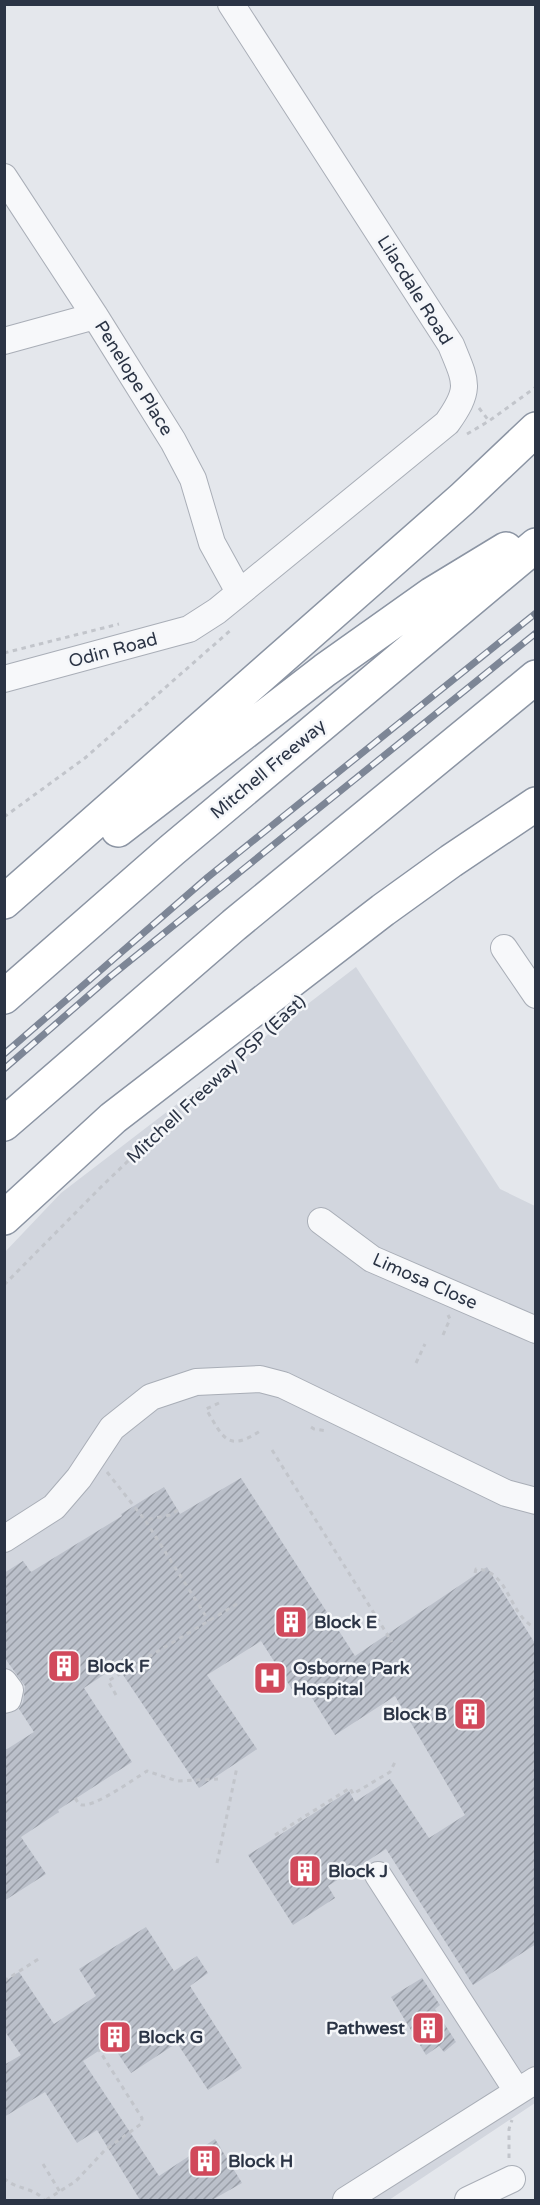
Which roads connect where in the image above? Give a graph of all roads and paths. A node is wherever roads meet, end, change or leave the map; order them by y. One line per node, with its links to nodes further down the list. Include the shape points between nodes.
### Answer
1 (231, 4): 8 (street, Lilacdale Road, via 451,345 465,383 460,405 447,423)
2 (4, 177): 3 (street, Penelope Place)
3 (95, 316): 4 (street); 8 (street, Penelope Place, via 193,479 212,543)
4 (4, 341)
5 (536, 429): 15 (highway, via 453,507)
6 (536, 531): 16 (highway, via 432,594 325,670)
7 (536, 545): 19 (highway, Mitchell Freeway, via 172,850)
8 (239, 592): 9 (street, Lilacdale Road)
9 (217, 611): 13 (street, Odin Road, via 189,629)
10 (127, 622): 11 (path)
11 (4, 652)
12 (536, 677): 21 (highway, via 243,918)
13 (4, 679)
14 (536, 804): 22 (highway, via 384,910 112,1118)
15 (4, 903)
16 (4, 917)
17 (504, 948): 18 (street)
18 (536, 995)
19 (4, 997)
20 (237, 1056): 24 (path, Mitchell Freeway PSP (East))
21 (4, 1124)
22 (4, 1218)
23 (321, 1221): 26 (street, Limosa Close, via 372,1259)
24 (4, 1285)
25 (440, 1312): 27 (path, via 450,1319)
26 (536, 1330)
27 (443, 1335)
28 (425, 1344): 29 (path)
29 (416, 1363)
30 (206, 1409): 31 (path, via 222,1433 235,1443)
31 (260, 1431)
32 (272, 1450): 42 (path)
33 (93, 1457): 34 (street, via 112,1428 152,1397 196,1382 260,1379 283,1385 506,1493); 36 (path); 37 (street, via 54,1507)
34 (536, 1501)
35 (178, 1510): 36 (path)
36 (145, 1520): 40 (path)
37 (4, 1539)
38 (475, 1573): 41 (path, via 481,1569 495,1574 520,1617)
39 (237, 1604): 40 (path)
40 (209, 1621): 44 (path, via 108,1681)
41 (536, 1628)
42 (392, 1642)
43 (4, 1682): 45 (street, via 10,1690)
44 (116, 1695)
45 (4, 1700)
46 (396, 1760): 50 (path, via 390,1772 353,1794 350,1788)
47 (237, 1767): 51 (path)
48 (218, 1779): 49 (path, via 177,1781 147,1771 94,1803 84,1805)
49 (75, 1798)
50 (275, 1835)
51 (216, 1863)
52 (378, 1875): 56 (street)
53 (40, 1958): 54 (path)
54 (4, 1981)
55 (99, 2050): 61 (path, via 142,2118 141,2124 105,2150)
56 (526, 2086): 63 (street)
57 (513, 2118): 60 (path, via 508,2154)
58 (43, 2164): 61 (path)
59 (4, 2178): 62 (path)
60 (512, 2179): 64 (street)
61 (60, 2192): 62 (path)
62 (45, 2200)
63 (346, 2200)
64 (468, 2200)

